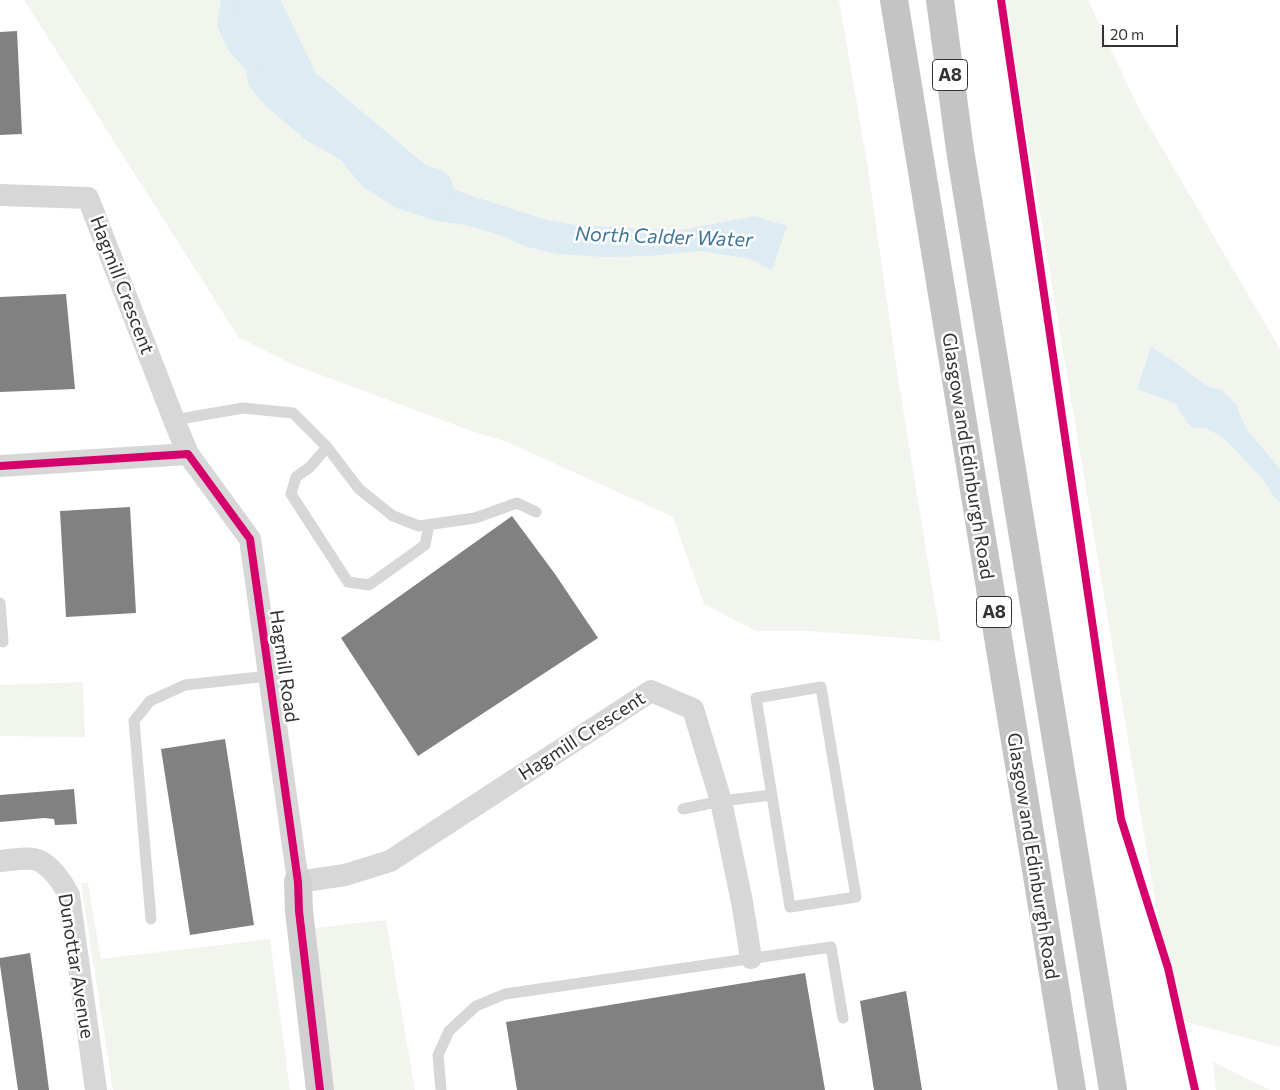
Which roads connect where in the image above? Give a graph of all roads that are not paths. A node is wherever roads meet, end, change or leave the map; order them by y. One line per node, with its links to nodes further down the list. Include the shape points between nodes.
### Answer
1 (894, 0): 21 (highway, Glasgow and Edinburgh Road / A8)
2 (940, 0): 25 (highway, A8, via 962,160)
3 (0, 195): 4 (street, Hagmill Crescent, via 88,198)
4 (174, 420): 5 (lane, via 243,408 293,413); 6 (street, Hagmill Crescent)
5 (327, 447): 9 (lane, via 359,489 393,516 419,526); 9 (lane, via 310,467 296,476 290,494 348,582 369,585 424,545)
6 (188, 454): 7 (street); 12 (street, Hagmill Road, via 250,539)
7 (0, 466)
8 (536, 512): 9 (lane, via 517,503 475,518)
9 (429, 525)
10 (0, 603): 11 (lane)
11 (3, 642)
12 (269, 676): 17 (street, Hagmill Road); 18 (lane, via 185,685 150,701 134,720)
13 (772, 795): 13 (lane, via 790,907 856,897 821,687 756,698); 14 (lane)
14 (721, 801): 15 (lane); 17 (street, Hagmill Crescent, via 693,709 651,691 390,861 345,875); 19 (street, Hagmill Crescent)
15 (683, 809)
16 (0, 861): 22 (street, Dunottar Avenue, via 40,861 61,880 69,895)
17 (298, 882): 23 (street, Hagmill Road)
18 (151, 919)
19 (751, 958): 20 (lane, via 831,947); 24 (lane, via 504,994 476,1006 449,1031 438,1055)
20 (843, 1018)
21 (1070, 1082)
22 (96, 1090)
23 (320, 1090)
24 (441, 1090)
25 (1113, 1090)

